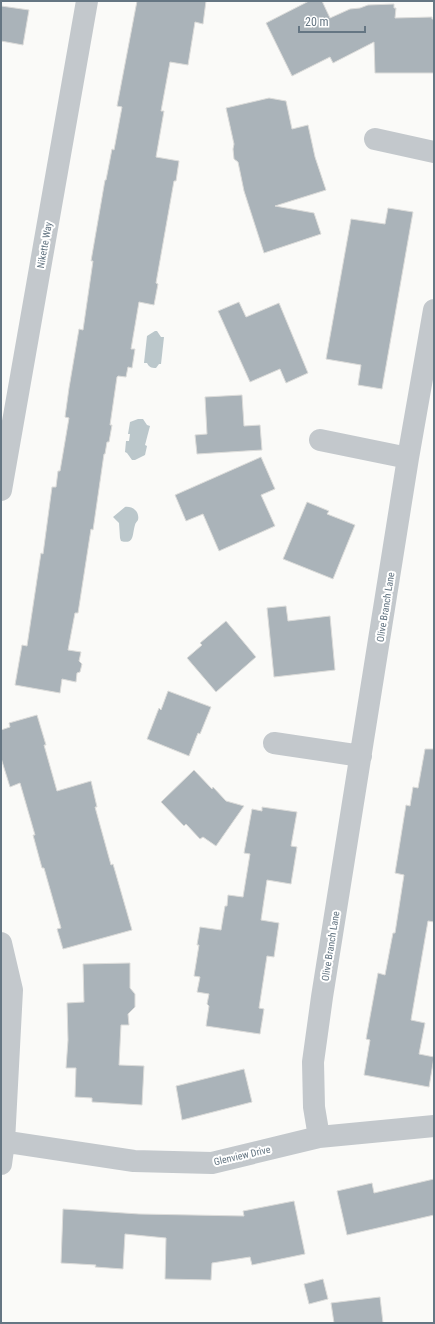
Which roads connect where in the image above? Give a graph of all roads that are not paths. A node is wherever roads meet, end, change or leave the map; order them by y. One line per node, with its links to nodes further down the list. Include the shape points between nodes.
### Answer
1 (87, 1): 7 (street, Nikette Way)
2 (375, 139): 3 (street)
3 (434, 152)
4 (434, 310): 6 (street, Olive Branch Lane)
5 (320, 440): 6 (street)
6 (408, 458): 9 (street, Olive Branch Lane)
7 (1, 490)
8 (274, 743): 9 (street)
9 (361, 756): 12 (street, Olive Branch Lane, via 313,1062 314,1107)
10 (1, 943): 13 (street, via 12,990)
11 (434, 1126): 12 (street, Glenview Drive)
12 (319, 1137): 13 (street, Glenview Drive, via 212,1163 134,1161)
13 (3, 1141): 14 (street)
14 (1, 1164)

